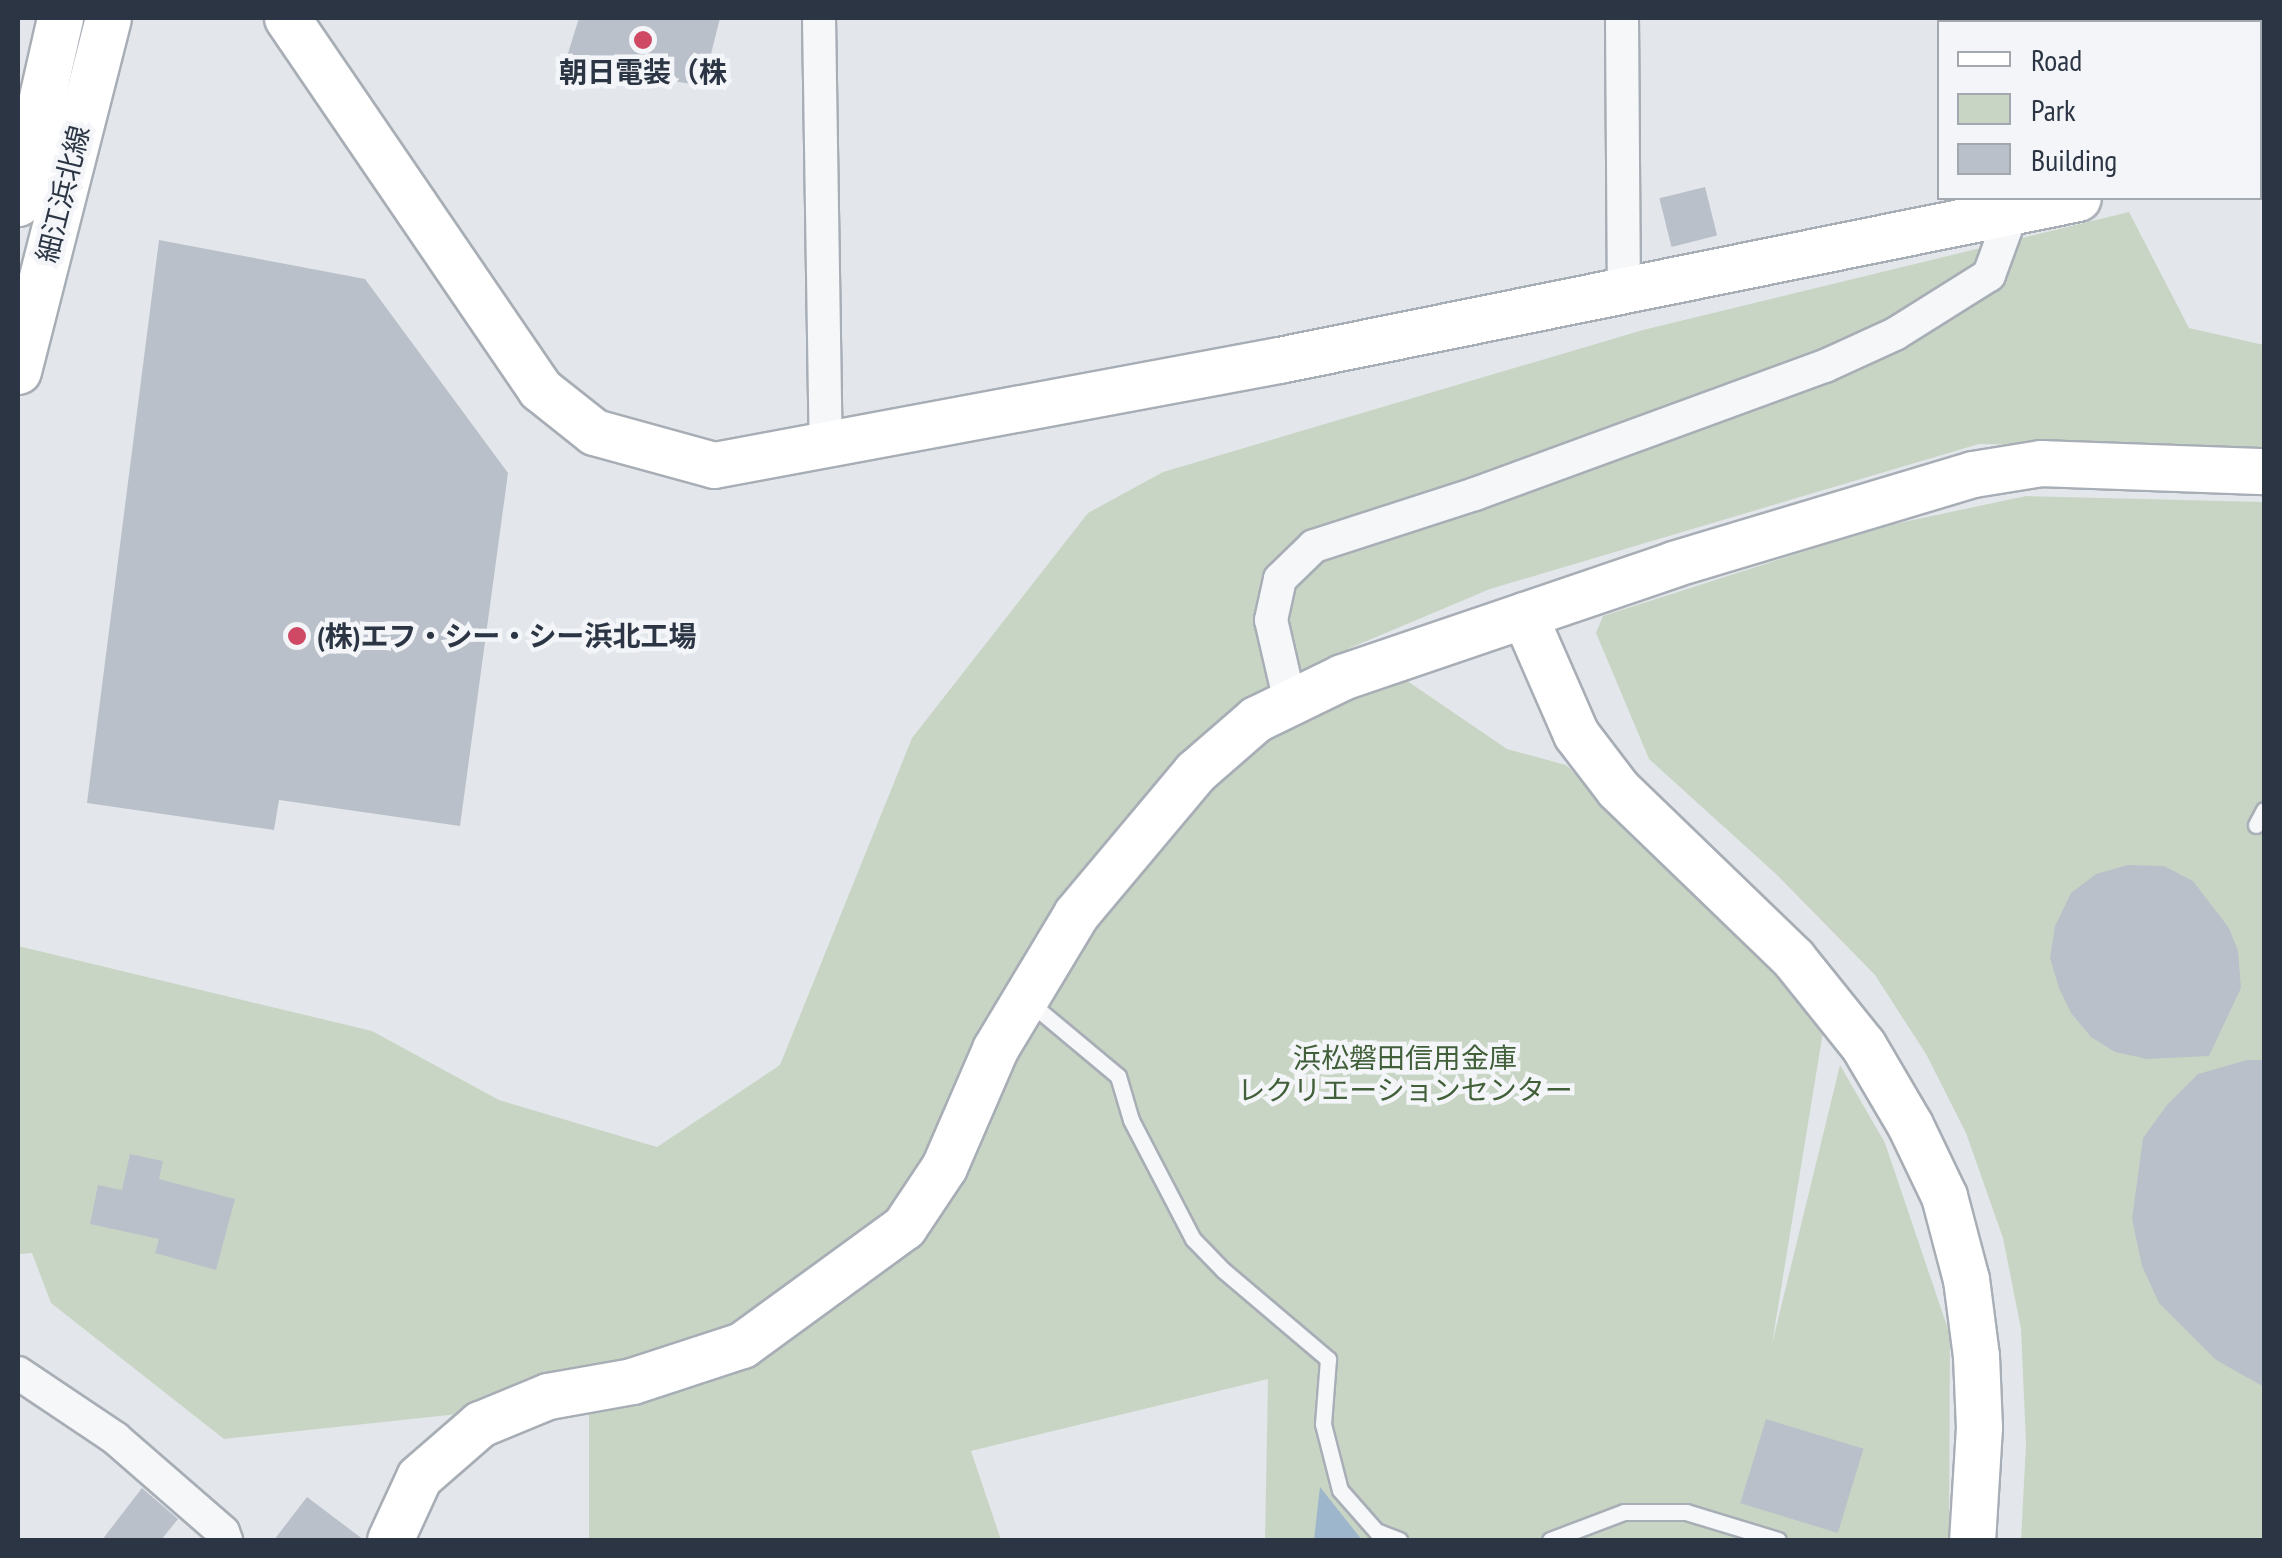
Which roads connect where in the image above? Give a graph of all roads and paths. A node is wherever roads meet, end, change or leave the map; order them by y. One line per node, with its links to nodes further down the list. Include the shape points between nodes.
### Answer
1 (60, 18): 7 (street, 細江浜北線)
2 (108, 18): 10 (street, 細江浜北線)
3 (287, 18): 11 (street, via 540,389 594,432 714,465)
4 (818, 18): 11 (street)
5 (1622, 18): 9 (street)
6 (2064, 200): 8 (street)
7 (18, 203)
8 (2021, 206): 9 (street); 14 (street, via 1989,275 1895,334 1476,494 1314,546 1280,578 1272,620)
9 (1624, 292): 11 (street)
10 (18, 371)
11 (826, 444)
12 (2264, 471): 13 (street, via 2041,463 1973,474)
13 (1524, 615): 14 (street, via 1342,677); 24 (street, via 1576,734 1597,762 1793,958 1863,1045 1910,1125 1944,1196 1966,1279 1979,1427)
14 (1290, 702): 17 (street, via 1256,719 1196,772 1076,914)
15 (2264, 810): 16 (lane)
16 (2256, 825)
17 (1025, 999): 20 (street, via 995,1049 944,1166 904,1227 742,1345 632,1381 548,1396 480,1424 420,1477); 21 (lane, via 1118,1076 1131,1120 1194,1239 1328,1359 1323,1424 1340,1490 1376,1531)
18 (18, 1374): 19 (street, via 115,1438)
19 (226, 1540)
20 (390, 1540)
21 (1399, 1540)
22 (1550, 1540): 23 (lane, via 1624,1512 1686,1512)
23 (1778, 1540)
24 (1972, 1540)

